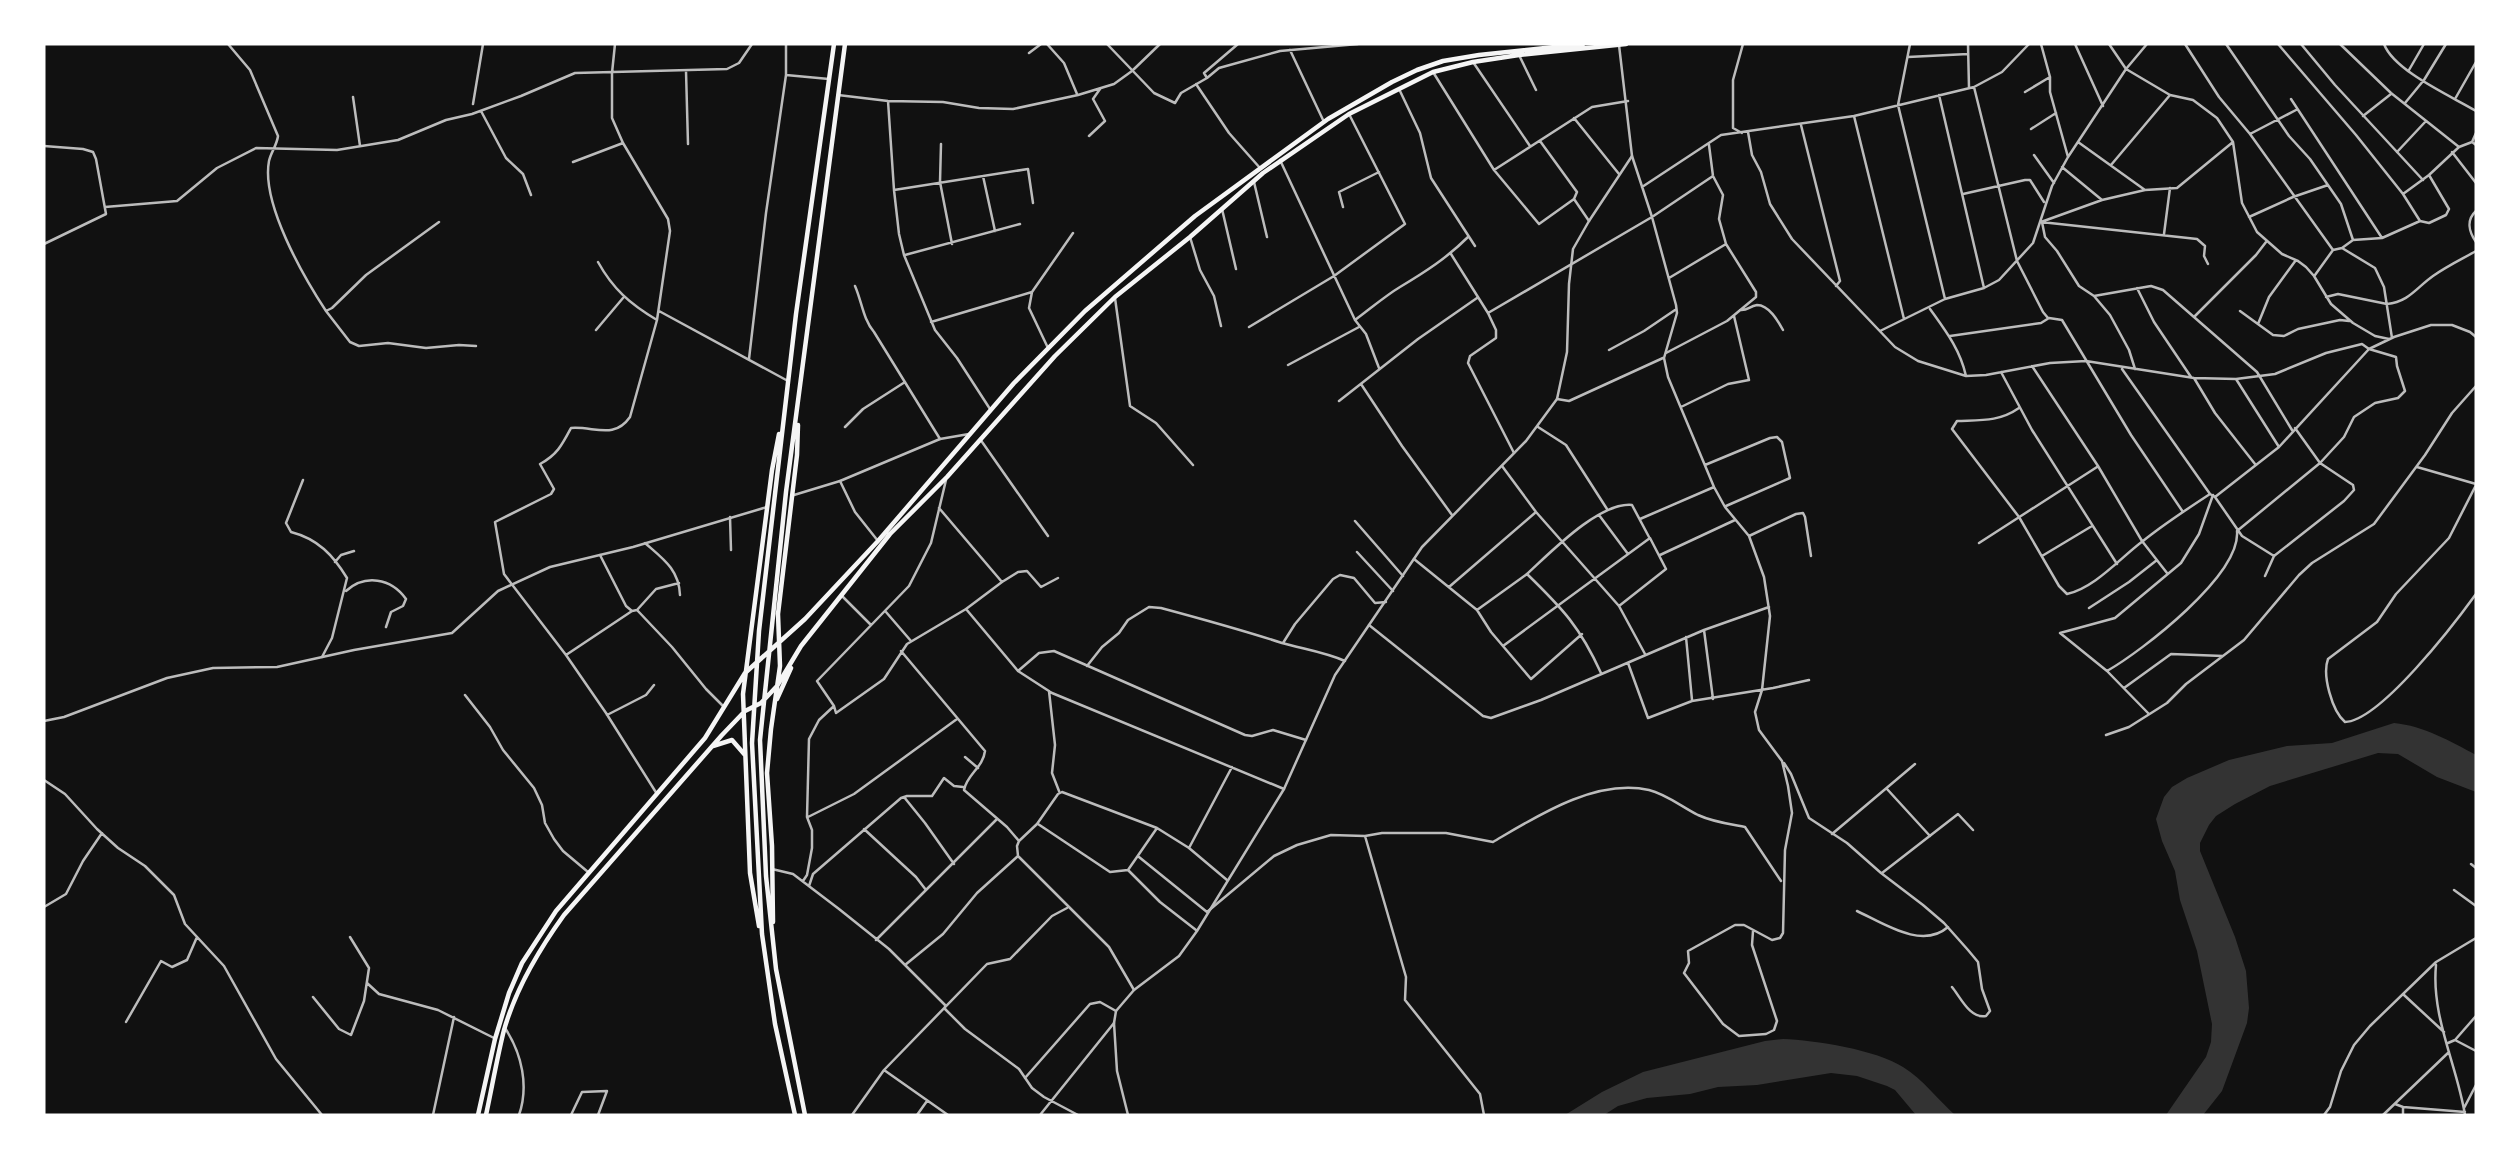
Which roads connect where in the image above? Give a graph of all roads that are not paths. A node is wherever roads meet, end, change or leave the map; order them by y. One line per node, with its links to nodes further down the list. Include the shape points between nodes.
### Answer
1 (228, 44): 105 (street, via 250,70 278,136)
2 (483, 44): 71 (street)
3 (615, 44): 47 (street)
4 (752, 44): 44 (street, via 733,67)
5 (786, 44): 48 (street)
6 (834, 44): 51 (highway)
7 (845, 44): 61 (highway)
8 (1041, 44): 36 (street)
9 (1046, 44): 62 (street, via 1064,63)
10 (1107, 44): 45 (street)
11 (1160, 44): 45 (street)
12 (1238, 44): 50 (street, via 1204,73)
13 (1358, 44): 33 (street)
14 (1583, 44): 34 (highway)
15 (1626, 44): 32 (highway)
16 (1743, 44): 88 (street, via 1733,80 1732,128)
17 (1910, 44): 39 (street)
18 (1968, 44): 37 (street)
19 (2029, 44): 54 (street, via 2002,72)
20 (2041, 44): 49 (street)
21 (2075, 44): 73 (street)
22 (2109, 44): 42 (street)
23 (2147, 44): 42 (street)
24 (2185, 44): 90 (street)
25 (2226, 44): 82 (street)
26 (2277, 44): 134 (street)
27 (2301, 44): 80 (street)
28 (2340, 44): 60 (street)
29 (2384, 44): 43 (street, via 2391,57)
30 (2424, 44): 43 (street)
31 (2446, 44): 52 (street)
32 (1619, 45): 38 (highway); 69 (street)
33 (1310, 46): 35 (street)
34 (1523, 46): 84 (highway, via 1417,70)
35 (1290, 50): 50 (street, via 1219,68); 84 (street)
36 (1028, 53)
37 (1968, 54): 39 (street); 56 (street)
38 (1519, 55): 40 (highway); 58 (street)
39 (1908, 57): 72 (street)
40 (1472, 62): 46 (highway); 103 (street)
41 (2476, 62): 67 (street)
42 (2126, 69): 64 (street); 73 (street)
43 (2409, 70): 52 (street)
44 (686, 71): 47 (street); 97 (street)
45 (1132, 71): 53 (street, via 1154,93 1175,103); 57 (street)
46 (1433, 72): 55 (highway); 116 (street)
47 (612, 73): 75 (street, via 575,73); 96 (street, via 612,118)
48 (786, 75): 51 (street); 222 (street)
49 (2050, 76): 59 (street); 77 (street)
50 (1207, 78): 53 (street)
51 (829, 79): 234 (highway)
52 (2424, 80): 67 (street); 70 (street)
53 (1196, 84): 115 (street)
54 (1974, 87): 56 (street); 127 (street)
55 (1398, 88): 78 (highway); 155 (street, via 1420,133 1431,178)
56 (1969, 88): 63 (street)
57 (1100, 89): 62 (street); 91 (street, via 1093,99 1105,121)
58 (1536, 90)
59 (2025, 92)
60 (2391, 93): 70 (street); 80 (street)
61 (838, 95): 68 (street); 240 (highway)
62 (1078, 95): 68 (street, via 1000,110)
63 (1939, 95): 72 (street); 133 (street)
64 (2169, 95): 94 (street, via 2203,107); 113 (street)
65 (353, 97): 102 (street)
66 (2291, 99): 74 (street)
67 (2455, 99): 76 (street)
68 (888, 101): 131 (street)
69 (1628, 101): 81 (street, via 1592,107); 109 (street)
70 (2405, 103): 83 (street)
71 (473, 104)
72 (1898, 105): 79 (street); 190 (street)
73 (2103, 106): 93 (street)
74 (2297, 109): 82 (street); 158 (street)
75 (481, 111): 102 (street, via 398,141); 135 (street, via 506,158 523,174)
76 (2476, 111)
77 (2056, 113): 86 (street); 110 (street)
78 (1349, 114): 111 (highway); 117 (street)
79 (1854, 116): 85 (street); 201 (street)
80 (2363, 116): 107 (street)
81 (1574, 118): 92 (street); 118 (street)
82 (2279, 120): 90 (street); 128 (street)
83 (2426, 121): 104 (street); 107 (street)
84 (1324, 122): 115 (highway)
85 (1801, 125): 87 (street); 181 (street, via 1840,281)
86 (2031, 129)
87 (1748, 132): 88 (street); 181 (street, via 1752,155 1780,221)
88 (1742, 133): 99 (street, via 1721,135)
89 (2476, 133): 95 (street)
90 (2250, 134): 136 (street)
91 (1089, 136)
92 (1540, 141): 103 (street); 137 (street, via 1577,192)
93 (2078, 142): 110 (street); 113 (street)
94 (2233, 142): 130 (street, via 2182,186); 146 (street, via 2239,189)
95 (2472, 142): 100 (street); 104 (street)
96 (623, 143): 112 (street); 196 (street, via 670,226)
97 (688, 144)
98 (941, 144): 124 (street)
99 (1709, 145): 121 (street); 129 (street)
100 (2476, 145)
101 (44, 146): 141 (street, via 93,152)
102 (360, 146): 105 (street)
103 (1530, 146): 116 (street)
104 (2459, 147): 106 (street)
105 (274, 149): 141 (street, via 256,148 217,168 177,201); 195 (street, via 269,161 272,205)
106 (2452, 152): 119 (street); 126 (street)
107 (2397, 153): 122 (street)
108 (2034, 155): 125 (street)
109 (1632, 156): 118 (street); 129 (street)
110 (2068, 157): 114 (street)
111 (1280, 160): 123 (highway); 177 (street)
112 (573, 162)
113 (2111, 165): 132 (street)
114 (2062, 167): 125 (street); 138 (street)
115 (1260, 168): 218 (highway, via 1195,216)
116 (1494, 170): 137 (street, via 1539,224)
117 (1379, 172): 142 (street, via 1339,192); 177 (street, via 1405,224)
118 (1619, 174): 147 (street)
119 (2428, 175): 122 (street); 148 (street, via 2449,212 2434,221)
120 (983, 176): 124 (street); 139 (street, via 1028,169); 152 (street)
121 (1713, 176): 145 (street); 164 (street, via 1723,195 1719,219)
122 (2423, 180): 134 (street)
123 (1254, 181): 143 (highway); 157 (street)
124 (940, 182): 131 (street); 163 (street)
125 (2054, 183): 140 (street)
126 (2476, 183)
127 (1999, 185): 133 (street); 140 (street, via 2030,180); 173 (street)
128 (2329, 185): 136 (street); 159 (street)
129 (1642, 187): 145 (street)
130 (2170, 188): 132 (street); 154 (street)
131 (894, 190): 170 (street)
132 (2145, 190): 138 (street)
133 (1963, 194): 182 (street)
134 (2403, 194): 148 (street)
135 (531, 195)
136 (2293, 197): 146 (street); 167 (street)
137 (1574, 199): 147 (street)
138 (2102, 200): 150 (street)
139 (1033, 202)
140 (2045, 204): 150 (street)
141 (105, 207): 162 (street, via 106,214)
142 (1343, 207)
143 (1222, 209): 156 (highway); 176 (street)
144 (2476, 211): 161 (street, via 2470,222)
145 (1652, 217): 174 (street); 179 (street)
146 (2249, 217): 160 (street)
147 (1589, 221): 174 (street, via 1576,242)
148 (2420, 221): 158 (street)
149 (439, 222): 195 (street, via 366,275)
150 (2041, 222): 154 (street); 173 (street, via 2033,243); 185 (street, via 2045,237 2079,286)
151 (1020, 224): 152 (street)
152 (995, 232): 163 (street)
153 (1073, 233): 184 (street)
154 (2164, 235): 175 (street, via 2202,241)
155 (1468, 236): 165 (street); 169 (street)
156 (1190, 237): 188 (highway); 208 (street)
157 (1267, 237)
158 (2382, 238): 159 (street)
159 (2353, 240): 166 (street)
160 (2266, 242): 171 (street); 200 (street)
161 (2476, 242)
162 (44, 244)
163 (952, 244): 170 (street)
164 (1726, 244): 179 (street); 194 (street, via 1756,294)
165 (1475, 246)
166 (2342, 248): 167 (street); 191 (street, via 2375,268)
167 (2333, 250): 178 (street)
168 (2476, 251): 191 (street, via 2430,278 2411,296)
169 (1451, 254): 189 (street); 204 (street)
170 (904, 255): 205 (street)
171 (2296, 260): 178 (street); 207 (street, via 2269,297)
172 (598, 261): 187 (street)
173 (2017, 261): 182 (street, via 1999,281); 202 (street)
174 (1572, 264): 198 (street); 238 (street, via 1567,352)
175 (2208, 264)
176 (1236, 269)
177 (1334, 276): 204 (street); 210 (street)
178 (2314, 276): 186 (street)
179 (1669, 278): 193 (street)
180 (855, 286): 235 (street, via 866,323)
181 (1836, 286): 213 (street)
182 (1984, 288): 190 (street)
183 (2137, 288): 185 (street); 200 (street, via 2160,288); 232 (street, via 2154,322)
184 (1032, 292): 205 (street); 218 (street, via 1029,308)
185 (2094, 296): 228 (street, via 2110,315)
186 (2326, 297): 191 (street, via 2338,294); 206 (street)
187 (624, 298): 203 (street); 211 (street)
188 (1115, 298): 250 (highway); 254 (street, via 1130,406 1156,423)
189 (1478, 298): 198 (street); 226 (street)
190 (1945, 299): 192 (street)
191 (2387, 304): 216 (street)
192 (1929, 307): 201 (street); 214 (street)
193 (1676, 309): 219 (street); 221 (street)
194 (1740, 310): 199 (street); 212 (street, via 1763,306)
195 (326, 311): 217 (street, via 350,342 359,346)
196 (659, 311): 203 (street); 222 (street)
197 (2241, 311): 207 (street)
198 (1488, 313): 252 (street, via 1496,338 1470,356 1468,363)
199 (1734, 316): 221 (street); 242 (street, via 1749,380 1728,384)
200 (2194, 317): 231 (street)
201 (1904, 318): 213 (street)
202 (2049, 318): 214 (street); 223 (street, via 2065,322)
203 (657, 320): 312 (street, via 631,417 624,426 612,431 571,428 561,449 540,464 551,480 551,494 495,522 504,574)
204 (1355, 320): 209 (street)
205 (931, 322): 244 (street)
206 (2353, 323): 207 (street, via 2335,320 2284,336 2273,335); 216 (street)
207 (2258, 324)
208 (1221, 326)
209 (1360, 326): 224 (street); 226 (street)
210 (1249, 327)
211 (596, 330)
212 (1783, 330)
213 (1880, 331): 230 (street, via 1911,358)
214 (1950, 336): 230 (street)
215 (2476, 337): 216 (street, via 2444,324)
216 (2391, 339): 220 (street)
217 (476, 346)
218 (1048, 348): 244 (highway)
219 (1609, 349)
220 (2369, 349): 231 (street, via 2354,345); 247 (street); 253 (street, via 2396,357 2405,391 2354,417 2344,437)
221 (1665, 356): 238 (street, via 1569,401); 242 (street)
222 (749, 359): 234 (street)
223 (2086, 361): 225 (street); 227 (street); 273 (street)
224 (1288, 365)
225 (2032, 366): 229 (street); 258 (street)
226 (1379, 368): 236 (street)
227 (2121, 368): 228 (street); 267 (street)
228 (2135, 369): 232 (street)
229 (2001, 372): 230 (street); 243 (street)
230 (1966, 376)
231 (2260, 377): 233 (street); 247 (street)
232 (2193, 378): 233 (street); 256 (street)
233 (2235, 379): 251 (street)
234 (788, 381): 241 (highway)
235 (905, 382): 245 (street); 249 (street)
236 (1361, 384): 239 (street); 274 (street)
237 (2476, 386): 259 (street, via 2452,413)
238 (1557, 399): 246 (street)
239 (1339, 401)
240 (799, 402): 266 (highway); 423 (highway, via 760,740)
241 (785, 406): 269 (highway); 424 (highway, via 759,631 752,743)
242 (1681, 407): 255 (street)
243 (2019, 408): 264 (street); 277 (street, via 2000,419 1957,421 1952,427)
244 (991, 410): 248 (highway)
245 (845, 427)
246 (1538, 427): 252 (street); 271 (street, via 1566,445)
247 (2294, 429): 251 (street); 253 (street)
248 (969, 433): 249 (street); 286 (highway)
249 (940, 439): 262 (street)
250 (980, 439): 260 (highway); 283 (street)
251 (2279, 447): 256 (street)
252 (1514, 453): 257 (street)
253 (2320, 463): 282 (street); 299 (street, via 2349,481 2354,490)
254 (1193, 465)
255 (1705, 465): 265 (street); 268 (street, via 1770,438 1782,442 1790,478)
256 (2255, 465): 267 (street)
257 (1502, 466): 272 (street); 274 (street)
258 (2098, 466): 264 (street); 287 (street)
259 (2417, 467): 263 (street); 342 (street, via 2374,524 2312,563 2244,640)
260 (947, 477): 270 (street); 318 (highway, via 890,534)
261 (303, 480): 302 (street, via 286,523 291,532 312,538)
262 (841, 481): 266 (street); 286 (street, via 855,512)
263 (2476, 484): 317 (street, via 2449,538 2396,594 2377,622 2328,659 2326,670 2338,716 2352,722 2386,698 2434,649)
264 (2066, 485): 277 (street); 281 (street)
265 (1714, 487): 268 (street); 278 (street)
266 (792, 495): 335 (highway, via 778,614)
267 (2213, 495): 273 (street); 282 (street); 304 (street, via 2191,548 2181,564)
268 (1725, 507): 279 (street)
269 (767, 508): 276 (street); 351 (highway)
270 (939, 508): 311 (street); 327 (street, via 932,543 921,564 909,586)
271 (1608, 510): 275 (street); 278 (street, via 1630,505)
272 (1536, 512): 288 (street); 313 (street)
273 (2183, 512): 287 (street)
274 (1452, 515): 300 (street)
275 (1599, 515): 288 (street); 294 (street)
276 (730, 517): 289 (street); 291 (street)
277 (2019, 517): 290 (street); 298 (street)
278 (1640, 519): 285 (street)
279 (1735, 520): 284 (street); 296 (street)
280 (1356, 521): 306 (street)
281 (2092, 526): 298 (street); 303 (street)
282 (2237, 531): 299 (street); 350 (street, via 2232,556 2215,582 2164,630)
283 (1048, 536)
284 (1749, 536): 297 (street, via 1803,513); 322 (street)
285 (1650, 538): 294 (street); 296 (street)
286 (878, 541): 335 (highway)
287 (2142, 541): 301 (street); 303 (street)
288 (1563, 542): 305 (street); 309 (street)
289 (645, 543): 295 (street); 310 (street, via 662,556)
290 (1979, 543)
291 (731, 550)
292 (354, 551): 302 (street)
293 (1357, 552): 314 (street)
294 (1628, 554): 309 (street)
295 (600, 555): 312 (street, via 550,567); 326 (street, via 626,606)
296 (1660, 555): 321 (street, via 1665,571)
297 (1811, 556)
298 (2042, 556): 303 (street, via 2067,594)
299 (2274, 556): 307 (street)
300 (1414, 559): 306 (street); 313 (street)
301 (2157, 560): 304 (street); 323 (street)
302 (335, 562): 315 (street, via 347,578)
303 (2117, 564)
304 (2167, 573): 350 (street, via 2115,618 2060,634)
305 (1528, 574): 320 (street); 325 (street)
306 (1403, 576): 314 (street)
307 (2265, 576)
308 (1058, 578): 311 (street, via 1041,587 1027,571 1021,571)
309 (1597, 579): 320 (street); 321 (street)
310 (680, 582): 316 (street); 326 (street, via 656,589)
311 (1002, 582): 324 (street)
312 (513, 584): 341 (street); 343 (street, via 498,591 452,633)
313 (1449, 587): 325 (street)
314 (1393, 591): 319 (street)
315 (343, 594): 330 (street, via 354,584 373,579 401,592 406,599 391,612); 343 (street)
316 (680, 594)
317 (2476, 594)
318 (842, 596): 328 (street); 337 (highway)
319 (1386, 602): 329 (street); 336 (street, via 1375,603 1354,578 1340,575 1332,579)
320 (1559, 605): 332 (street); 338 (street)
321 (1619, 607): 340 (street)
322 (1769, 607): 331 (street); 357 (street)
323 (2089, 608)
324 (966, 609): 334 (street); 349 (street)
325 (1477, 610): 338 (street)
326 (634, 611): 341 (street); 364 (street)
327 (885, 611): 328 (street); 334 (street)
328 (871, 625): 366 (street, via 817,681)
329 (1369, 625): 345 (street); 352 (street, via 1488,718)
330 (386, 627)
331 (1704, 630): 333 (street); 361 (street)
332 (1582, 634): 338 (street, via 1531,679); 352 (street)
333 (1686, 638): 340 (street); 362 (street)
334 (911, 641): 339 (street)
335 (779, 643): 344 (highway); 347 (highway)
336 (1283, 643): 345 (street); 348 (street, via 1149,607 1128,620)
337 (801, 646): 355 (highway); 365 (highway)
338 (1503, 646)
339 (901, 651): 366 (street, via 884,679 836,713); 370 (street)
340 (1646, 654): 346 (street)
341 (566, 655): 369 (street)
342 (2223, 656): 356 (street, via 2171,654); 368 (street, via 2167,703)
343 (322, 657): 371 (street, via 258,669 213,668 166,678)
344 (763, 657): 347 (highway, via 775,658); 351 (highway)
345 (1345, 661): 373 (street)
346 (1628, 663): 352 (street); 362 (street, via 1648,718)
347 (780, 666): 355 (highway)
348 (1087, 666): 349 (street, via 1054,651 1039,653); 373 (street, via 1245,735 1273,730)
349 (1018, 671): 358 (street)
350 (2107, 671): 356 (street)
351 (745, 673): 359 (highway); 364 (highway)
352 (1601, 673)
353 (1809, 680): 357 (street)
354 (654, 685): 369 (street, via 646,695)
355 (777, 686): 363 (highway); 365 (highway)
356 (2124, 688): 368 (street)
357 (1762, 690): 361 (street); 377 (street, via 1755,706 1756,722)
358 (1049, 691): 379 (street); 385 (street, via 1055,745 1052,773)
359 (743, 694): 363 (highway, via 750,703); 367 (highway)
360 (465, 695): 407 (street, via 534,788 554,839)
361 (1713, 699): 362 (street)
362 (1692, 701)
363 (761, 703): 367 (highway)
364 (723, 705): 386 (highway, via 705,738)
365 (774, 706): 405 (highway, via 767,773)
366 (834, 706): 388 (street, via 819,720 809,739)
367 (745, 711): 374 (highway); 376 (highway)
368 (2148, 713): 372 (street, via 2129,727)
369 (607, 715): 386 (street)
370 (957, 719): 380 (street, via 985,751); 388 (street, via 854,794)
371 (44, 721)
372 (2106, 735)
373 (1306, 740): 383 (street)
374 (712, 746): 376 (highway, via 732,740); 442 (highway, via 556,925 527,973)
375 (965, 757): 380 (street)
376 (747, 758): 424 (highway, via 750,873)
377 (1782, 761): 395 (street, via 1809,818); 411 (street, via 1792,813)
378 (1915, 764): 384 (street)
379 (1232, 767): 383 (street); 399 (street)
380 (978, 768): 382 (street)
381 (44, 780): 394 (street, via 65,794)
382 (964, 788): 387 (street, via 944,778 932,796); 389 (street)
383 (1284, 789): 409 (street)
384 (1887, 789): 395 (street); 397 (street)
385 (1060, 792): 390 (street); 391 (street)
386 (657, 794): 407 (highway)
387 (904, 797): 392 (street); 402 (street)
388 (807, 817): 410 (street, via 813,848)
389 (997, 819): 398 (street); 402 (street)
390 (1037, 824): 398 (street); 406 (street, via 1110,872)
391 (1157, 828): 399 (street); 401 (street)
392 (864, 829): 412 (street, via 813,874); 413 (street)
393 (1973, 830): 397 (street, via 1958,814)
394 (102, 833): 416 (street, via 66,894); 425 (street, via 174,895 185,924)
395 (1832, 834): 408 (street)
396 (1365, 836): 411 (street, via 1436,832 1493,842 1535,816 1593,792 1620,787 1650,790 1711,820 1745,827); 419 (street, via 1331,835 1284,849); 473 (street, via 1406,977 1405,1000 1480,1094)
397 (1930, 836): 408 (street)
398 (1019, 841): 400 (street)
399 (1189, 848): 409 (street)
400 (1018, 856): 417 (street); 430 (street, via 976,893 943,934)
401 (1139, 857): 406 (street); 419 (street)
402 (954, 864): 413 (street)
403 (2472, 864): 404 (street)
404 (2476, 868)
405 (772, 869): 410 (street); 423 (highway)
406 (1128, 870): 421 (street)
407 (588, 872): 444 (highway, via 522,964)
408 (1881, 873): 420 (street)
409 (1227, 880): 419 (street)
410 (803, 881): 412 (street)
411 (1783, 883): 422 (street, via 1780,938 1772,940)
412 (809, 886): 428 (street)
413 (926, 890): 428 (street)
414 (2454, 890): 415 (street)
415 (2476, 906)
416 (44, 907)
417 (1067, 908): 433 (street, via 1109,947); 436 (street, via 1052,916 1010,959 987,964)
418 (1857, 911): 420 (street, via 1922,937)
419 (1207, 912): 421 (street)
420 (1948, 927): 432 (street, via 1978,962 1990,1011 1980,1017 1972,1013)
421 (1197, 931): 433 (street, via 1179,956)
422 (1753, 931): 422 (street, via 1752,945 1777,1021 1774,1030 1766,1034 1739,1036 1723,1024 1684,973 1693,947 1735,925)
423 (772, 933): 466 (highway)
424 (762, 934): 465 (highway)
425 (197, 937): 440 (street, via 187,960 172,967 161,961); 458 (street, via 224,966 276,1059)
426 (350, 937): 431 (street, via 369,968)
427 (2476, 938): 429 (street)
428 (876, 940): 430 (street)
429 (2436, 962): 434 (street); 443 (street, via 2436,1001)
430 (905, 965): 436 (street)
431 (367, 983): 435 (street, via 351,1035 339,1029); 439 (street, via 379,995)
432 (1952, 987)
433 (1134, 990): 437 (street)
434 (2404, 995): 443 (street); 457 (street, via 2354,1045)
435 (313, 997)
436 (945, 1005): 449 (street); 450 (street, via 965,1029 1005,1057)
437 (1116, 1011): 441 (street); 450 (street, via 1100,1002 1090,1004)
438 (2476, 1016): 445 (street)
439 (454, 1017): 444 (street); 459 (street)
440 (126, 1022)
441 (1114, 1023): 453 (street); 472 (street, via 1116,1071)
442 (505, 1028): 461 (highway); 462 (street, via 517,1052 525,1087)
443 (2444, 1032): 446 (street)
444 (495, 1039): 460 (highway)
445 (2455, 1040): 446 (street); 447 (street)
446 (2448, 1043): 448 (street)
447 (2476, 1051)
448 (2449, 1052): 454 (street); 456 (street)
449 (884, 1070): 452 (street); 467 (street)
450 (1025, 1079): 453 (street)
451 (2476, 1084): 456 (street)
452 (927, 1101): 468 (street); 469 (street)
453 (1052, 1102): 470 (street); 471 (street)
454 (2395, 1104): 455 (street); 474 (street)
455 (2403, 1107): 456 (street); 475 (street)
456 (2465, 1112)
457 (2326, 1114)
458 (321, 1115)
459 (433, 1115)
460 (478, 1115)
461 (486, 1115)
462 (519, 1115)
463 (572, 1115): 464 (street, via 582,1092 607,1091)
464 (598, 1115)
465 (795, 1115)
466 (805, 1115)
467 (852, 1115)
468 (917, 1115)
469 (948, 1115)
470 (1040, 1115)
471 (1078, 1115)
472 (1128, 1115)
473 (1484, 1115)
474 (2383, 1115)
475 (2403, 1115)

